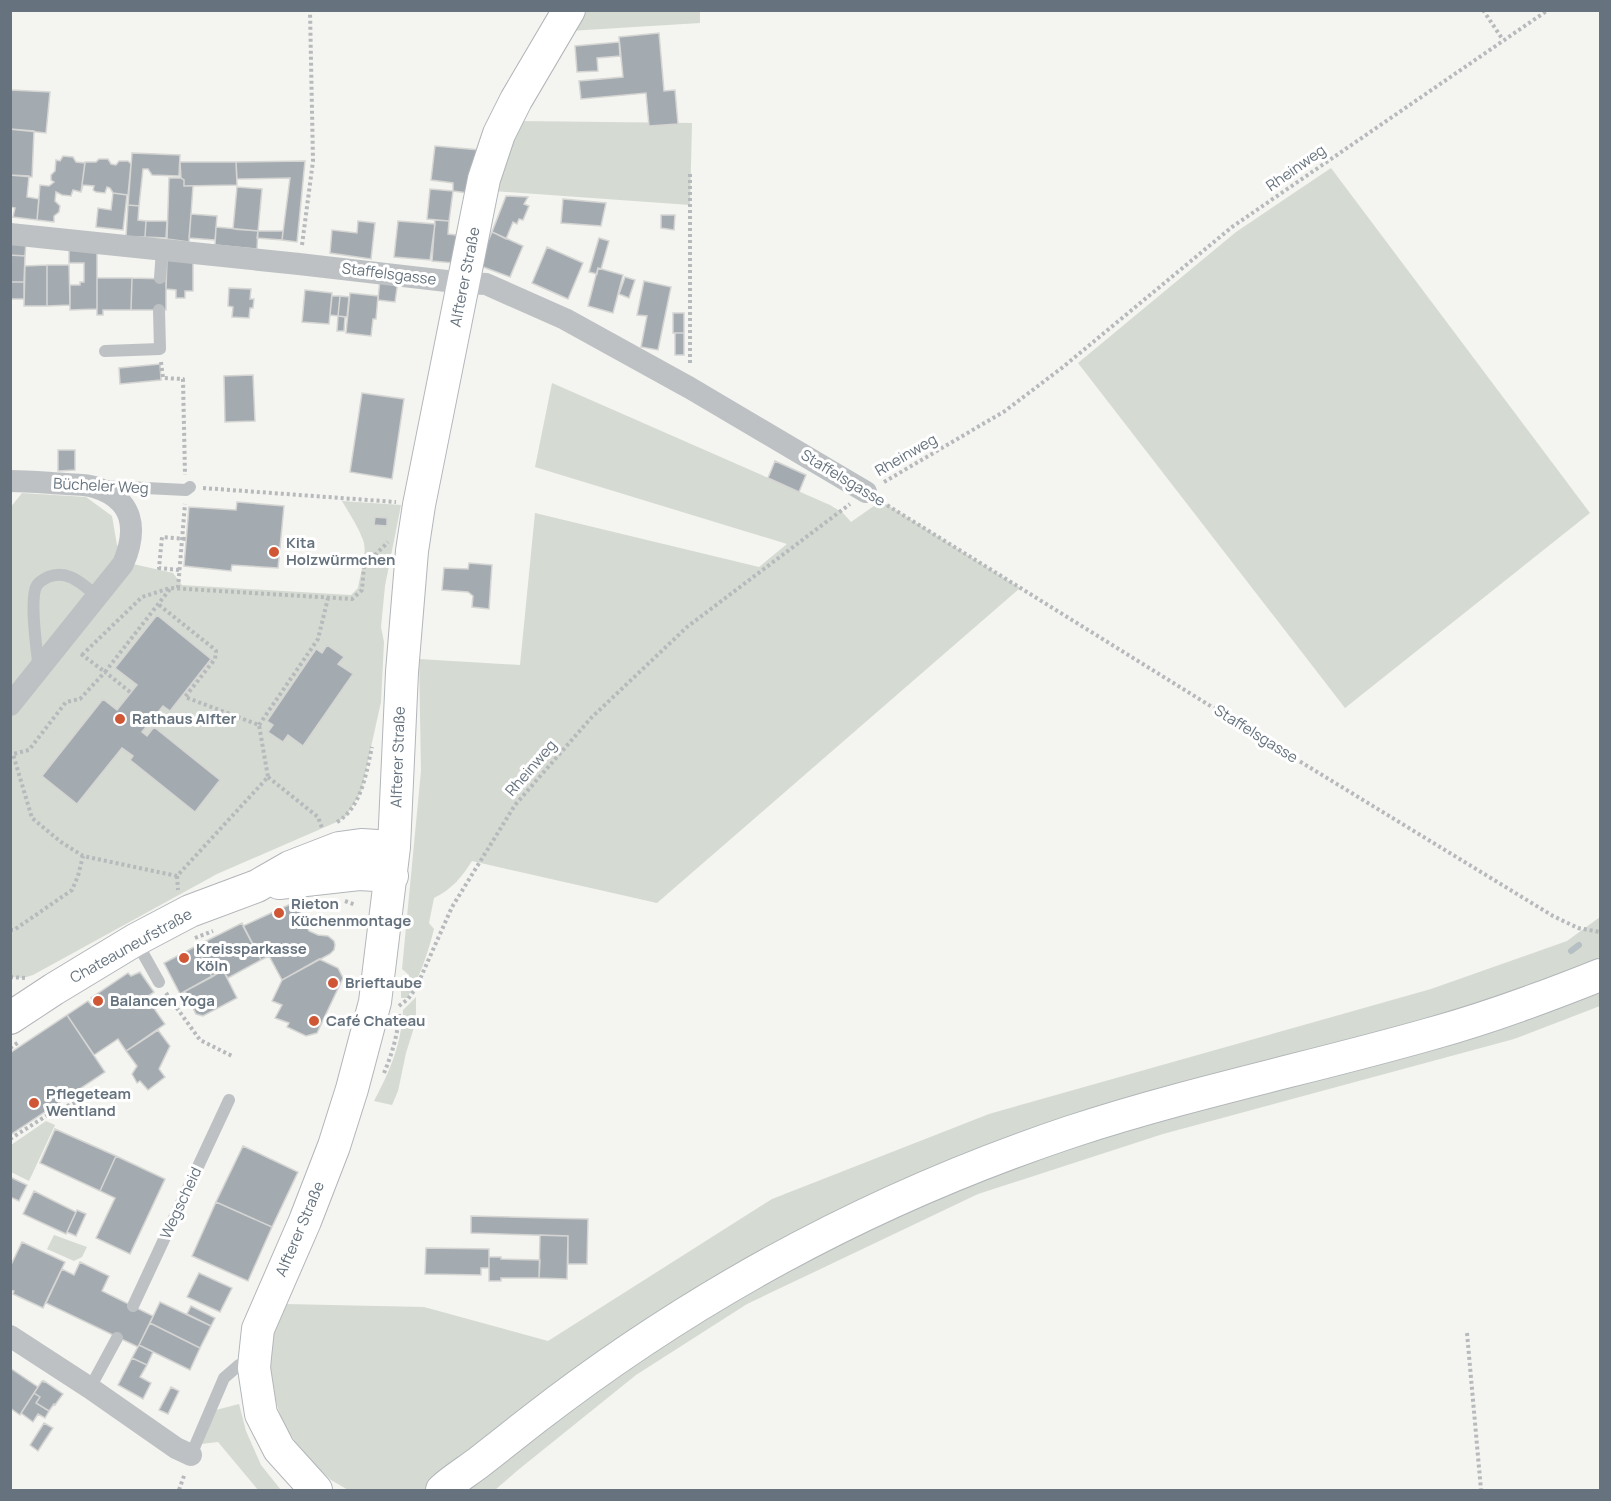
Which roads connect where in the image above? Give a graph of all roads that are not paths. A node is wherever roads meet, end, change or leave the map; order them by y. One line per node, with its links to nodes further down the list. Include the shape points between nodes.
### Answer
1 (569, 10): 5 (street, Alfterer Straße, via 499,134 484,178)
2 (10, 234): 3 (street, Staffelsgasse)
3 (162, 250): 4 (lane); 5 (street, Staffelsgasse)
4 (160, 278)
5 (464, 283): 11 (street, Staffelsgasse, via 486,284 565,319); 15 (street, Alfterer Straße, via 412,551)
6 (159, 310): 7 (lane, via 160,349)
7 (105, 351)
8 (10, 481): 9 (street, Bücheler Weg)
9 (92, 486): 10 (lane, Bücheler Weg); 12 (street, via 111,493 121,503 131,522 132,536 123,564)
10 (188, 488)
11 (866, 492)
12 (97, 596): 13 (street); 13 (lane, via 69,575 51,576 36,586 33,603)
13 (39, 669): 14 (street)
14 (10, 705)
15 (393, 862): 16 (street, Chateauneufstraße, via 359,874 257,886 190,911); 24 (street, Alfterer Straße, via 375,1002 352,1089 305,1221 258,1329)
16 (135, 940): 18 (lane); 19 (street, Chateauneufstraße)
17 (1600, 975): 27 (street, via 1432,1034 1072,1132 909,1194 773,1261 668,1323 567,1393)
18 (159, 982)
19 (10, 1018)
20 (229, 1100): 21 (lane, Wegscheid)
21 (134, 1306)
22 (10, 1336): 25 (street)
23 (117, 1338): 25 (lane)
24 (255, 1357): 26 (lane, via 224,1378); 28 (street, Alfterer Straße, via 261,1414 279,1449)
25 (90, 1388): 26 (street)
26 (191, 1455)
27 (442, 1489)
28 (316, 1491)

